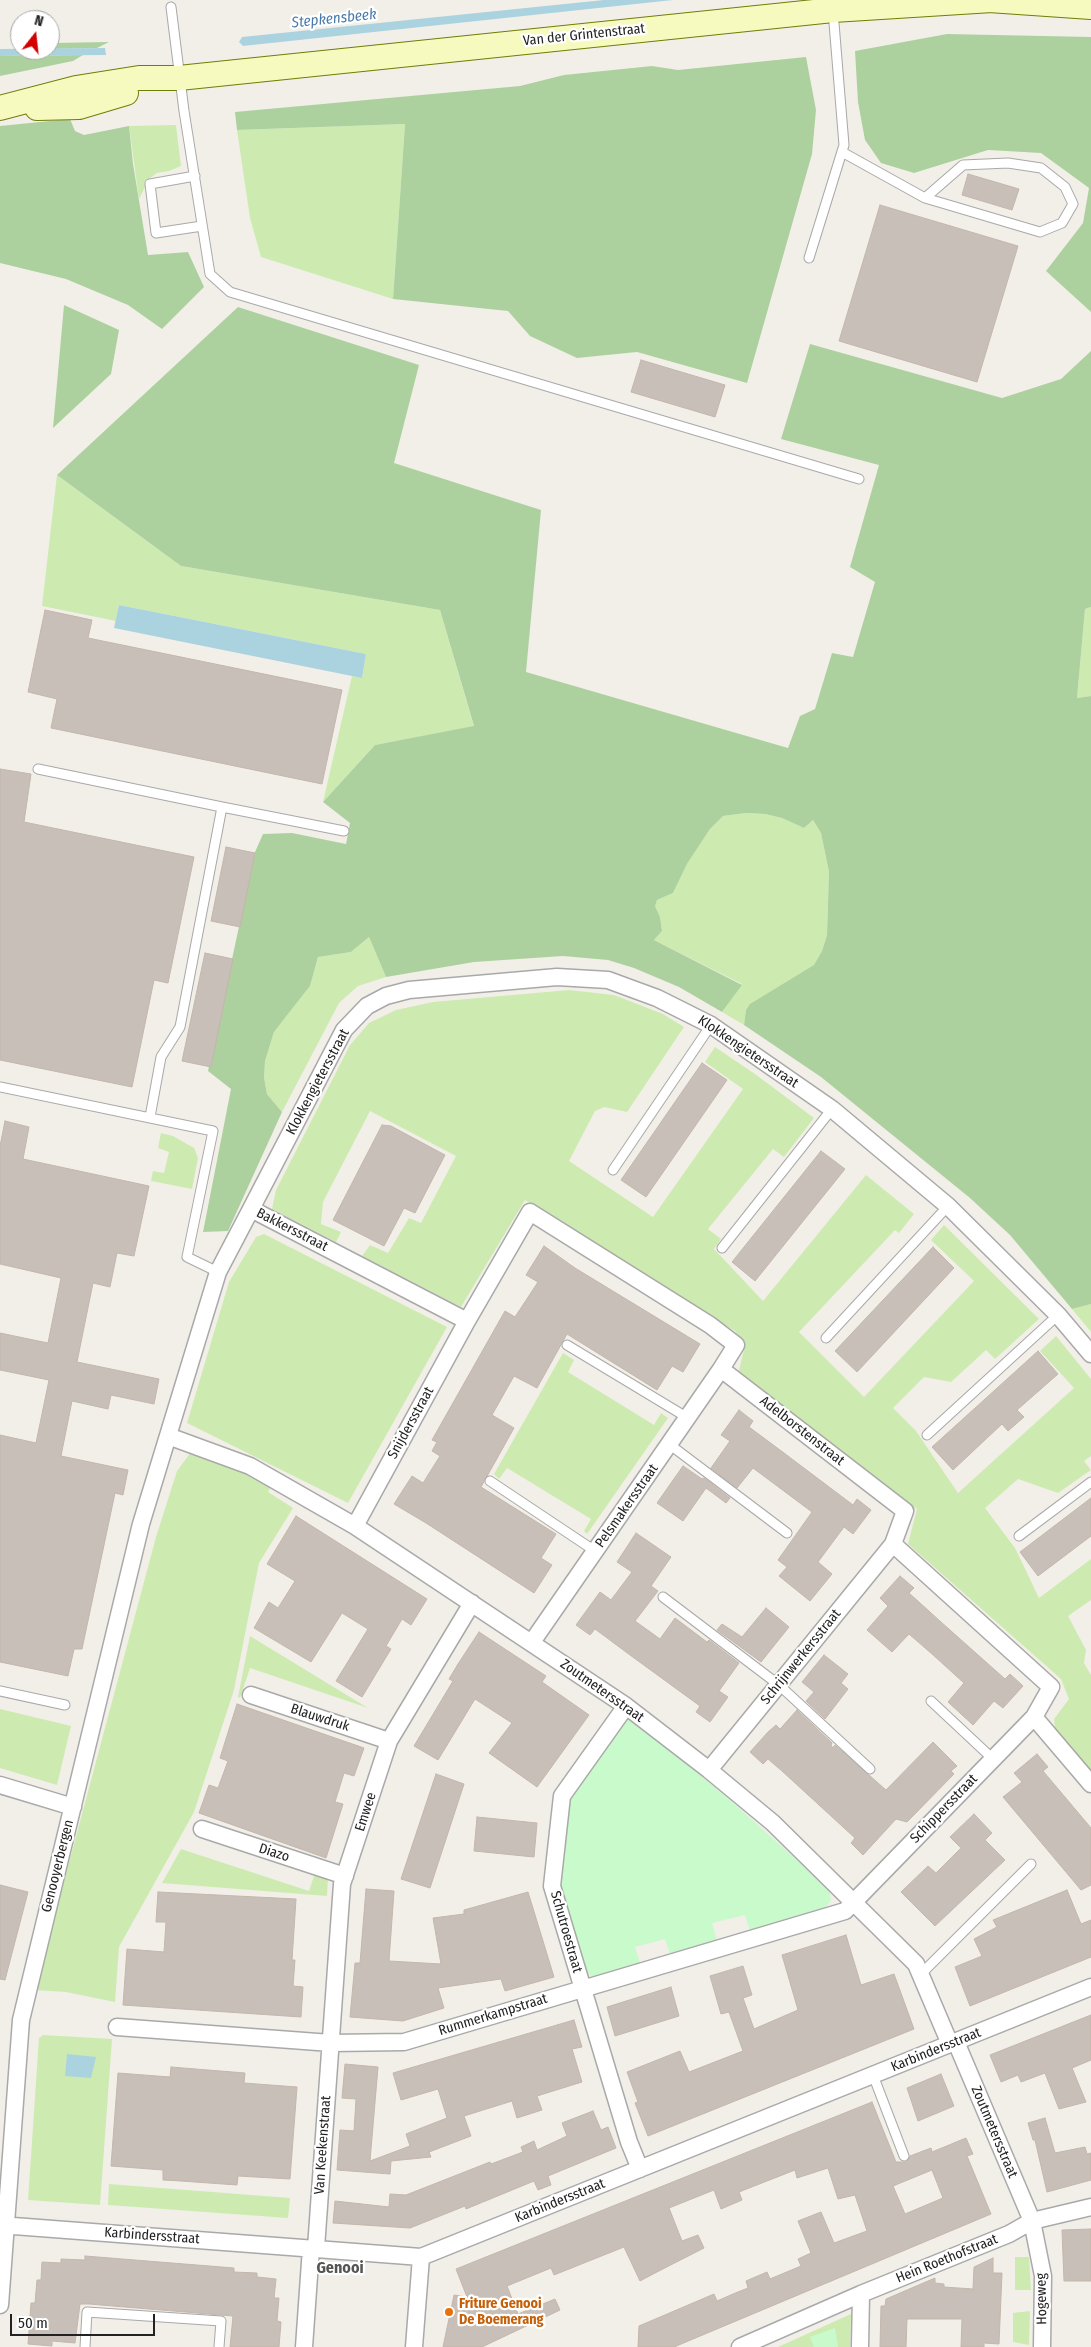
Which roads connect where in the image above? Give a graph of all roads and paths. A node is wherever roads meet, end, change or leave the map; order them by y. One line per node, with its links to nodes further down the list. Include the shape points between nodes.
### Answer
1 (989, 0): 2 (street, Van der Grintenstraat); 3 (street, Van der Grintenstraat); 5 (street, Van der Grintenstraat)
2 (992, 0)
3 (906, 3): 6 (street, Van der Grintenstraat)
4 (171, 7): 7 (lane)
5 (1091, 7)
6 (833, 10): 7 (street, Van der Grintenstraat); 9 (lane)
7 (179, 78): 8 (street, Van der Grintenstraat, via 79,107); 10 (lane)
8 (0, 108)
9 (842, 152): 11 (lane); 13 (lane)
10 (195, 176): 12 (lane); 12 (lane, via 150,184 156,233)
11 (925, 198): 11 (lane, via 1040,232 1062,223 1073,204 1065,187 1041,168 1008,163 963,165)
12 (202, 226): 14 (lane, via 210,274 230,292)
13 (810, 258)
14 (859, 480)
15 (38, 769): 16 (lane)
16 (222, 807): 17 (lane); 21 (lane, via 180,1026 161,1057)
17 (344, 831)
18 (711, 1025): 20 (street, Klokkengietersstraat); 22 (lane); 24 (street, Klokkengietersstraat, via 657,998 608,980 556,977 409,990 386,996 367,1006 344,1030)
19 (0, 1086): 21 (lane)
20 (832, 1109): 23 (street, Klokkengietersstraat); 25 (lane)
21 (150, 1117): 26 (lane, via 213,1130 187,1257)
22 (613, 1170)
23 (948, 1206): 27 (street, Klokkengietersstraat); 29 (lane)
24 (251, 1209): 26 (street, Bakkersstraat); 28 (street, Bakkersstraat)
25 (722, 1248)
26 (218, 1272): 35 (street, Bakkersstraat)
27 (1058, 1315): 31 (street, Klokkengietersstraat); 34 (lane)
28 (467, 1321): 32 (street, via 530,1212 710,1325 736,1345); 39 (street, Snijdersstraat)
29 (826, 1338)
30 (567, 1345): 33 (lane)
31 (1091, 1354)
32 (721, 1369): 33 (street, Pelsmakersstraat); 42 (street, Adelborstenstraat, via 906,1511)
33 (688, 1418): 36 (street, Pelsmakersstraat)
34 (927, 1435)
35 (168, 1436): 39 (street, Zoutmetersstraat, via 250,1466); 60 (street, Genooyerbergen, via 142,1524)
36 (669, 1444): 40 (lane); 43 (street, Pelsmakersstraat)
37 (490, 1481): 43 (lane)
38 (1091, 1482): 41 (lane)
39 (355, 1526): 45 (street, Zoutmetersstraat)
40 (787, 1533)
41 (1019, 1536)
42 (893, 1544): 47 (street, Schrijnwerkersstraat); 53 (street, via 1051,1687)
43 (595, 1551): 46 (street, Pelsmakersstraat)
44 (663, 1597): 47 (lane)
45 (472, 1603): 46 (street, Zoutmetersstraat); 54 (street, Emwee)
46 (532, 1642): 52 (street, Zoutmetersstraat)
47 (779, 1685): 56 (lane); 57 (street, Schrijnwerkersstraat)
48 (0, 1691): 51 (lane)
49 (251, 1695): 54 (street, Blauwdruk)
50 (930, 1701): 55 (lane)
51 (65, 1704)
52 (626, 1706): 57 (street, Zoutmetersstraat); 67 (street, Schutroestraat, via 562,1796 552,1886)
53 (1034, 1717): 55 (street, Schippersstraat); 58 (street)
54 (389, 1740): 63 (street, Emwee)
55 (993, 1759): 64 (street, Schippersstraat)
56 (870, 1769)
57 (709, 1770): 64 (street, Zoutmetersstraat, via 773,1823)
58 (1091, 1784)
59 (0, 1785): 60 (street)
60 (72, 1806): 76 (street, Genooyerbergen, via 21,2020)
61 (202, 1829): 63 (street, Diazo)
62 (1031, 1864): 65 (lane)
63 (345, 1876): 69 (street, Emwee)
64 (854, 1902): 65 (street, Zoutmetersstraat, via 916,1964); 67 (street, Rummerkampstraat, via 845,1911)
65 (922, 1974): 70 (street, Zoutmetersstraat)
66 (1091, 1987): 70 (street, Karbindersstraat)
67 (582, 1988): 69 (street, Rummerkampstraat, via 404,2042); 73 (street, Schutroestraat)
68 (117, 2027): 69 (street, Rummerkampstraat)
69 (331, 2043): 77 (street, Van Keekenstraat)
70 (953, 2043): 71 (street, Karbindersstraat); 75 (street, Zoutmetersstraat)
71 (873, 2075): 72 (lane); 73 (street, Karbindersstraat)
72 (904, 2156)
73 (640, 2168): 78 (street, Karbindersstraat)
74 (1091, 2207): 75 (street, Hein Roethofstraat)
75 (1032, 2221): 79 (street, Hein Roethofstraat, via 1009,2234); 87 (street, Hogeweg, via 1043,2276)
76 (2, 2225): 77 (street, Karbindersstraat); 80 (street, Genooyerbergen)
77 (314, 2248): 78 (street, Karbindersstraat); 83 (street, Van Keekenstraat)
78 (421, 2257): 84 (street)
79 (861, 2294): 85 (street, Hein Roethofstraat); 86 (street)
80 (0, 2305)
81 (85, 2347): 82 (lane, via 87,2312 221,2321)
82 (219, 2347)
83 (304, 2347)
84 (414, 2347)
85 (740, 2347)
86 (860, 2347)
87 (1042, 2347)

